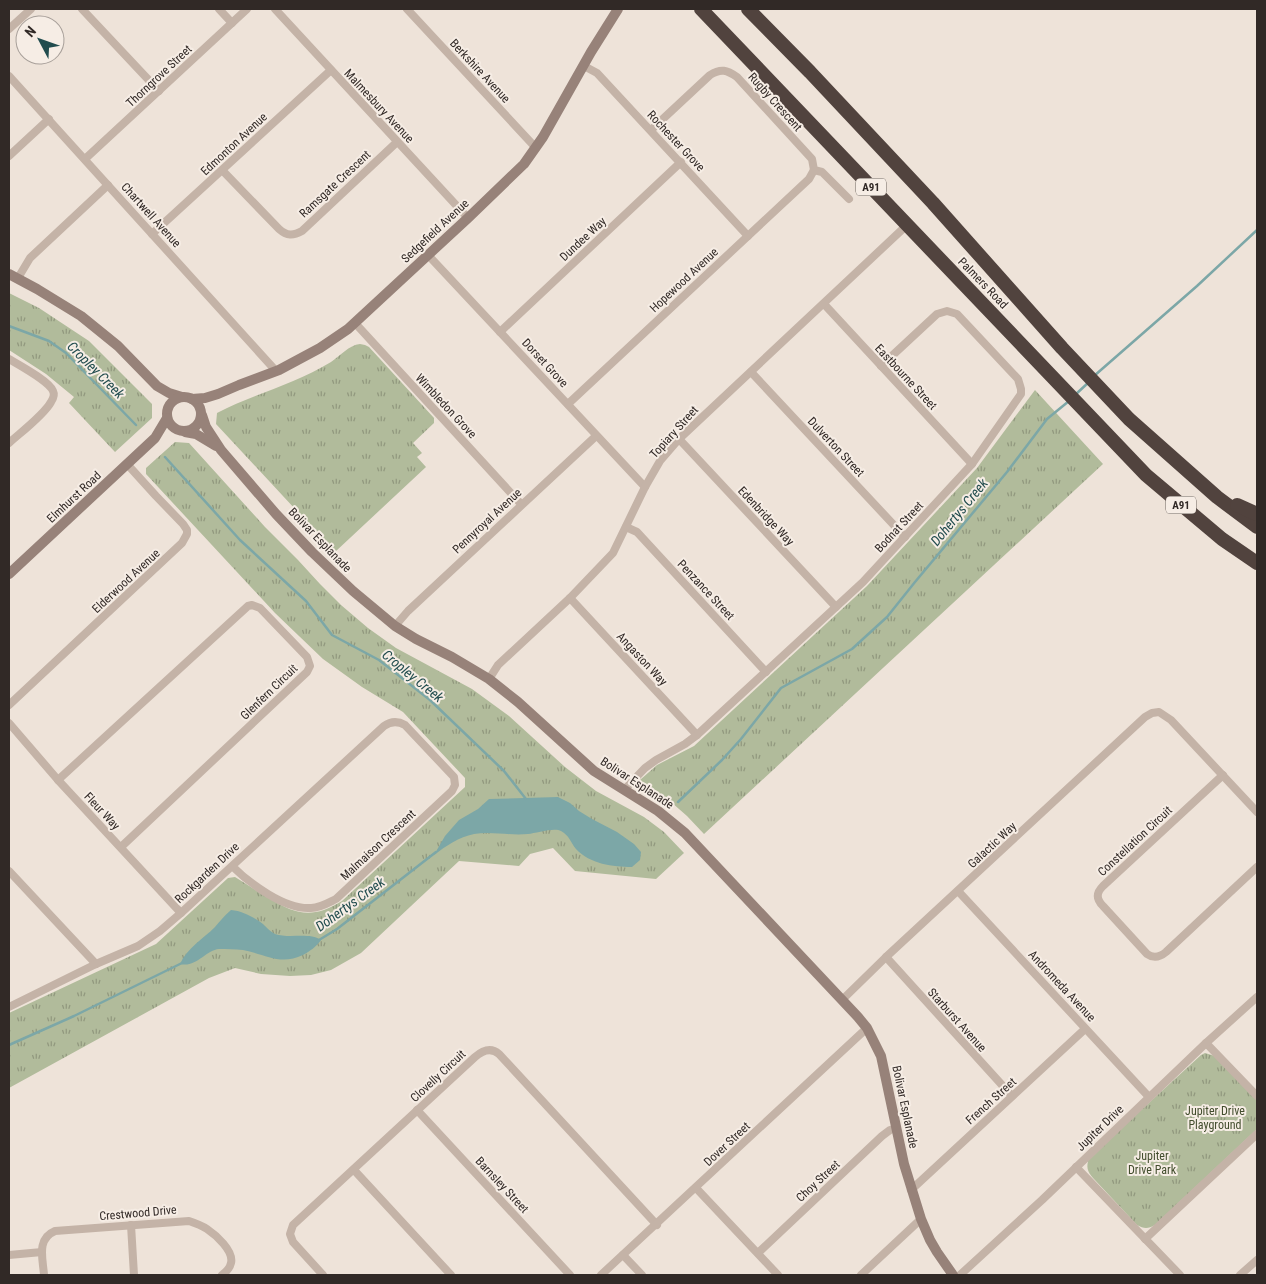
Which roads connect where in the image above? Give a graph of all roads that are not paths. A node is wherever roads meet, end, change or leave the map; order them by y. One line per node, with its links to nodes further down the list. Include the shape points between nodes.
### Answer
1 (31, 9): 13 (street)
2 (82, 9): 17 (street)
3 (219, 9): 12 (street)
4 (247, 9): 12 (street, Thorngrove Street)
5 (275, 9): 15 (street, Malmesbury Avenue)
6 (407, 9): 21 (street, Berkshire Avenue)
7 (618, 9): 11 (street, Sedgefield Avenue)
8 (626, 9): 11 (street, Sedgefield Avenue)
9 (701, 9): 30 (highway, Palmers Road / A91)
10 (748, 9): 57 (highway, Palmers Road / A91, via 926,196 1129,419)
11 (610, 22): 14 (street, Sedgefield Avenue)
12 (232, 23): 17 (street, Thorngrove Street)
13 (9, 28)
14 (584, 66): 19 (street, Rochester Grove, via 597,73); 21 (street, Sedgefield Avenue)
15 (330, 70): 20 (street, Malmesbury Avenue); 25 (street, Edmonton Avenue)
16 (9, 76): 18 (street, Chartwell Avenue)
17 (159, 91): 23 (street, Thorngrove Street)
18 (49, 120): 22 (street); 23 (street, Chartwell Avenue)
19 (651, 130): 24 (street, Rochester Grove); 26 (street, Rugby Crescent, via 716,71 730,72 812,159)
20 (397, 142): 25 (street, Ramsgate Crescent, via 297,234 285,234 279,229); 29 (street, Malmesbury Avenue)
21 (536, 148): 29 (street, Sedgefield Avenue, via 524,164)
22 (9, 156)
23 (85, 159): 27 (street, Chartwell Avenue)
24 (681, 162): 32 (street, Rochester Grove); 37 (street, Dundee Way)
25 (222, 170): 31 (street, Edmonton Avenue)
26 (814, 170): 28 (street, Rugby Crescent, via 822,172); 32 (street, Hopewood Avenue, via 809,179)
27 (108, 185): 31 (street, Chartwell Avenue); 34 (street)
28 (849, 199)
29 (468, 218): 33 (street, Sedgefield Avenue)
30 (907, 225): 35 (street, Topiary Street); 63 (highway, Palmers Road / A91, via 1146,475 1222,539)
31 (152, 234): 40 (street, Chartwell Avenue)
32 (748, 236): 45 (street, Hopewood Avenue)
33 (428, 255): 36 (street, Sedgefield Avenue); 37 (street, Dorset Grove)
34 (13, 276): 42 (street, via 81,316 118,346)
35 (824, 304): 39 (street, Eastbourne Street); 41 (street, Topiary Street)
36 (355, 323): 40 (street, Sedgefield Avenue, via 329,343); 58 (street, Wimbledon Grove)
37 (500, 332): 45 (street, Dorset Grove)
38 (9, 359): 52 (street, via 48,385 54,397)
39 (881, 366): 55 (street, Eastbourne Street); 55 (street, Bodnat Street, via 937,314 947,311 957,314 1018,379 1022,389 1018,399)
40 (276, 371): 43 (street, Sedgefield Avenue)
41 (751, 372): 51 (street, Topiary Street); 62 (street, Dulverton Street)
42 (158, 386): 44 (street); 47 (street)
43 (218, 394): 44 (street, Sedgefield Avenue); 46 (street, Sedgefield Avenue)
44 (187, 398): 46 (street, via 200,406); 47 (street, via 174,400)
45 (568, 404): 49 (street, Dorset Grove)
46 (201, 414): 48 (street, via 196,426); 53 (street, Bolivar Esplanade)
47 (167, 415): 48 (street, via 172,427); 50 (street, Elmhurst Road)
48 (182, 431): 50 (street, Elmhurst Road); 53 (street, Bolivar Esplanade, via 196,434)
49 (596, 436): 56 (street, Dorset Grove); 58 (street, Pennyroyal Avenue)
50 (155, 438): 54 (street, Elmhurst Road)
51 (679, 439): 56 (street, Topiary Street, via 660,461); 66 (street, Edenbridge Way)
52 (9, 444)
53 (221, 450): 67 (street, Bolivar Esplanade, via 312,552)
54 (127, 464): 64 (street, Elmhurst Road); 70 (street, Elderwood Avenue, via 183,524 187,530 186,538)
55 (972, 464): 62 (street, Bodnat Street)
56 (645, 488): 60 (street, Topiary Street)
57 (1217, 498): 59 (highway); 61 (highway, Palmers Road / A91)
58 (522, 504): 67 (street, Pennyroyal Avenue)
59 (1257, 514)
60 (626, 527): 65 (street, Topiary Street, via 613,553); 68 (street, Penzance Street, via 637,532)
61 (1257, 527)
62 (905, 536): 66 (street, Bodnat Street)
63 (1257, 563)
64 (9, 574)
65 (570, 598): 69 (street, Topiary Street, via 498,664); 73 (street, Angaston Way)
66 (836, 607): 68 (street, Bodnat Street)
67 (395, 626): 69 (street, Bolivar Esplanade)
68 (766, 672): 73 (street, Bodnat Street)
69 (489, 679): 76 (street, Bolivar Esplanade, via 594,771)
70 (9, 705)
71 (396, 722): 79 (street, Rockgarden Drive, via 384,726); 79 (street, Malmaison Crescent, via 405,725 451,774 454,789 336,899 321,907 295,907 248,881)
72 (9, 723): 75 (street, Fleur Way)
73 (697, 735): 76 (street, Bodnat Street, via 650,764)
74 (1223, 775): 77 (street); 80 (street, Constellation Circuit, via 1103,886 1098,898 1147,954 1158,957); 82 (street, Galactic Way, via 1171,720 1159,712 1152,713)
75 (58, 780): 78 (street, Fleur Way); 78 (street, Glenfern Circuit, via 248,606 260,608 306,657 310,666 307,672)
76 (624, 790): 87 (street, Bolivar Esplanade, via 685,833)
77 (1257, 812)
78 (121, 847): 83 (street, Fleur Way)
79 (232, 866): 83 (street, Rockgarden Drive)
80 (1257, 868)
81 (9, 871): 85 (street)
82 (958, 891): 84 (street, Galactic Way); 90 (street, Andromeda Avenue)
83 (181, 913): 85 (street, Rockgarden Drive, via 150,940)
84 (886, 957): 87 (street, Galactic Way); 92 (street, Starburst Avenue)
85 (96, 964): 88 (street, Rockgarden Drive)
86 (1257, 997): 91 (street, Jupiter Drive)
87 (842, 1000): 89 (street, Bolivar Esplanade)
88 (9, 1007)
89 (867, 1028): 96 (street, Bolivar Esplanade, via 881,1056); 100 (street, Dover Street)
90 (1085, 1028): 92 (street, French Street); 94 (street, Andromeda Avenue)
91 (1206, 1043): 93 (street); 94 (street, Jupiter Drive)
92 (1012, 1096): 101 (street, French Street)
93 (1257, 1096)
94 (1149, 1097): 98 (street, Jupiter Drive)
95 (417, 1110): 99 (street, Clovelly Circuit); 104 (street, Clovelly Circuit, via 480,1052 495,1050); 116 (street, Barnsley Street)
96 (897, 1128): 101 (street, Bolivar Esplanade); 107 (street, Choy Street, via 882,1136)
97 (1257, 1134): 105 (street)
98 (1076, 1166): 105 (street); 122 (street, Jupiter Drive)
99 (354, 1170): 114 (street, Clovelly Circuit, via 290,1230 293,1242); 115 (street)
100 (696, 1188): 104 (street, Dover Street); 107 (street)
101 (911, 1190): 102 (street, Bolivar Esplanade)
102 (921, 1219): 120 (street); 121 (street, Bolivar Esplanade)
103 (131, 1225): 106 (street, Crestwood Drive, via 55,1231 45,1237); 112 (street); 113 (street, Crestwood Drive, via 189,1221 208,1229 231,1255 230,1265)
104 (656, 1225): 109 (street, Dover Street)
105 (1146, 1239): 123 (street)
106 (42, 1252): 108 (street); 111 (street)
107 (758, 1253): 119 (street)
108 (9, 1255)
109 (623, 1255): 117 (street, Dover Street); 118 (street)
110 (1257, 1260): 124 (street)
111 (44, 1275)
112 (134, 1275)
113 (222, 1275)
114 (323, 1275)
115 (451, 1275)
116 (570, 1275)
117 (601, 1275)
118 (642, 1275)
119 (778, 1275)
120 (861, 1275)
121 (953, 1275)
122 (960, 1275)
123 (1180, 1275)
124 (1240, 1275)

